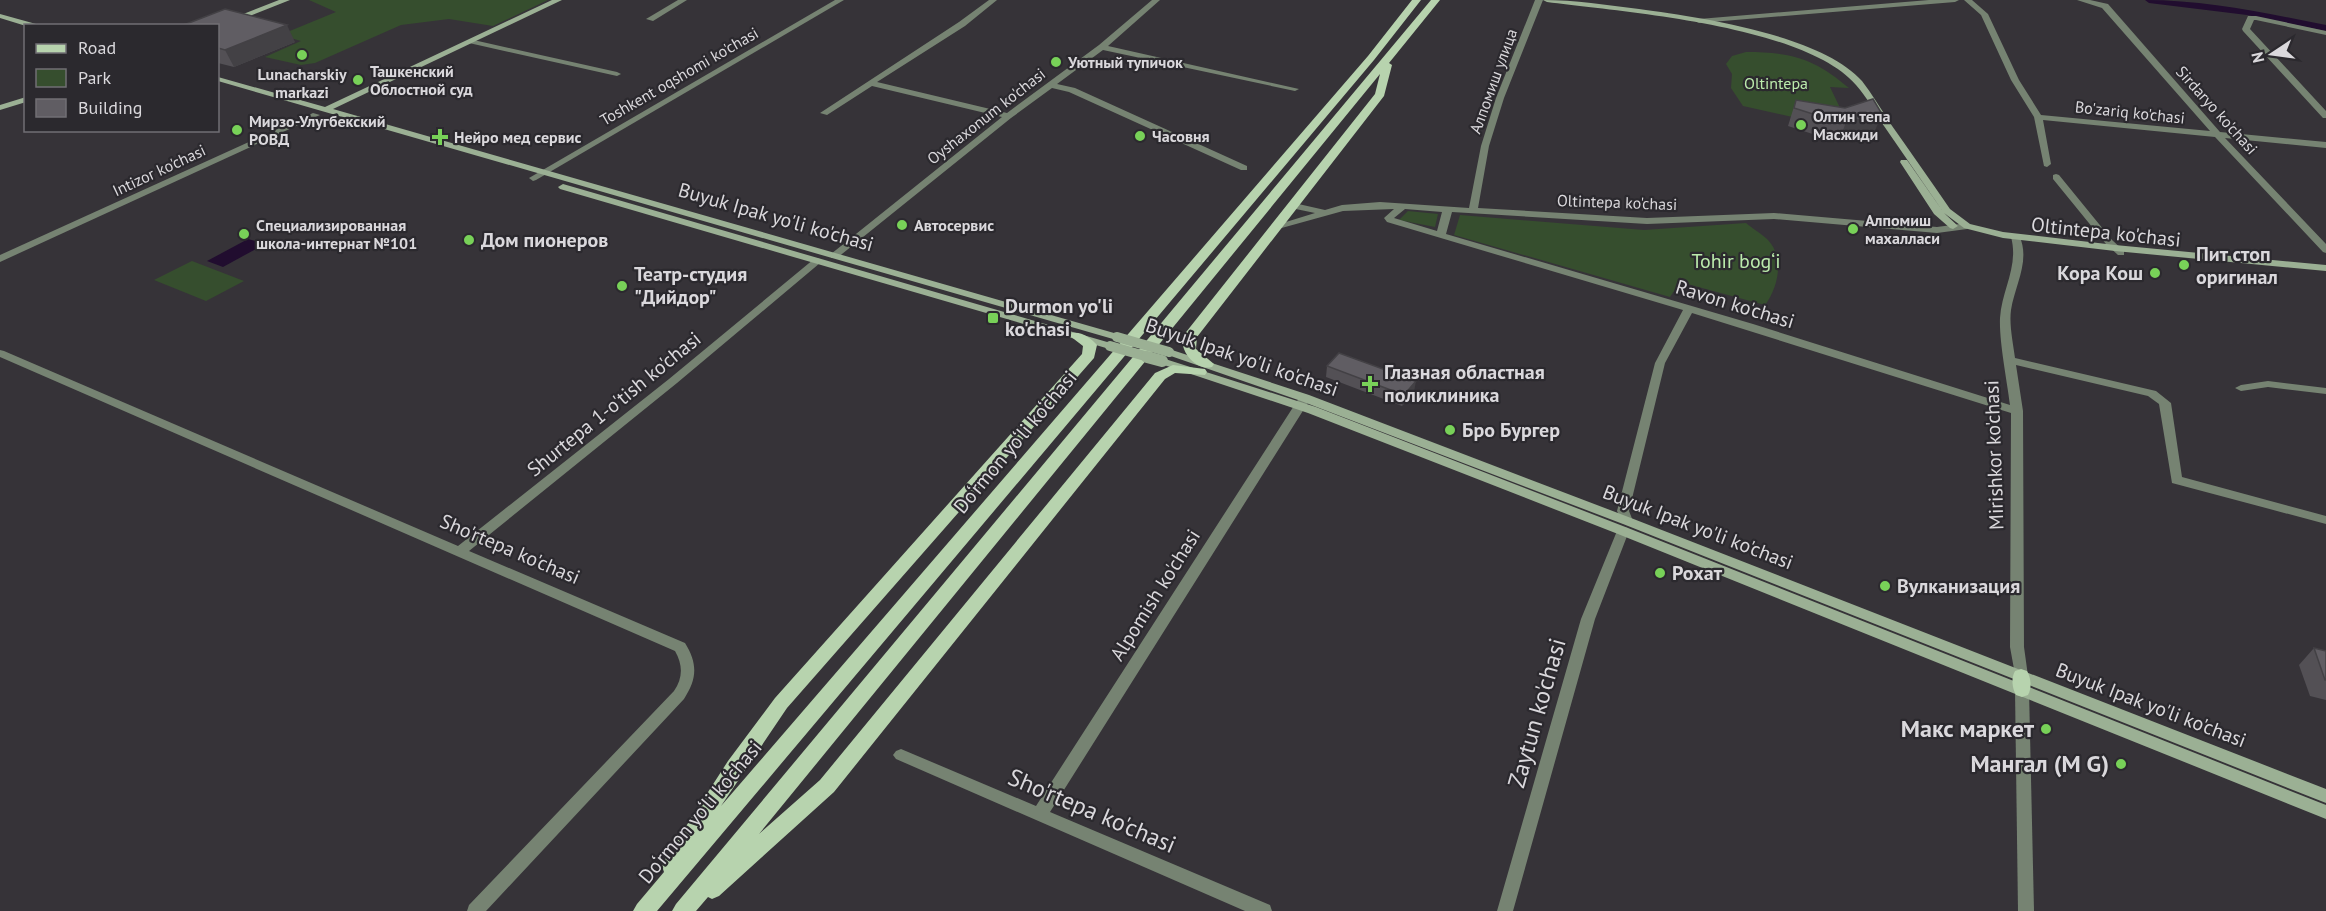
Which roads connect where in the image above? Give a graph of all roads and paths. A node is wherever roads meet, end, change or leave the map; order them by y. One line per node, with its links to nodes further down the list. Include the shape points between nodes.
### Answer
1 (286, 0): 20 (main road)
2 (558, 0): 24 (main road, Intizor ko'chasi)
3 (683, 0): 16 (street)
4 (840, 0): 45 (street, Toshkent oqshomi ko'chasi)
5 (993, 0): 29 (street)
6 (1156, 0): 25 (street, Oyshaxonum ko'chasi)
7 (1418, 0): 81 (main road, Do‘rmon yo‘li ko‘chasi)
8 (1437, 0): 26 (main road)
9 (1539, 0): 51 (street, Алпомиш улица, via 1500,98 1485,146)
10 (1547, 0): 17 (main road)
11 (1954, 0): 15 (street)
12 (1968, 0): 40 (street, via 1984,14 2015,80)
13 (2081, 0): 41 (street, Sirdaryo ko'chasi, via 2105,6)
14 (0, 16): 19 (main road)
15 (1742, 18): 17 (street); 23 (main road, via 1742,26)
16 (650, 20)
17 (1699, 21): 23 (main road)
18 (0, 23): 21 (main road)
19 (26, 24)
20 (219, 25)
21 (24, 29)
22 (2326, 33): 39 (street, via 2256,18 2251,18 2246,29)
23 (1756, 34): 54 (main road, via 1840,74 1882,123 1937,212)
24 (472, 41): 27 (street); 35 (main road, Intizor ko'chasi)
25 (1102, 47): 30 (street, Oyshaxonum ko'chasi); 32 (street)
26 (1388, 61): 49 (main road, via 1380,94); 82 (main road)
27 (617, 75)
28 (219, 79): 35 (main road, Buyuk Ipak yo'li ko'chasi)
29 (870, 83): 36 (street); 38 (street)
30 (1050, 85): 38 (street, Oyshaxonum ko'chasi); 44 (street, via 1072,90)
31 (219, 86): 37 (main road, Buyuk Ipak yo'li ko'chasi)
32 (1295, 89)
33 (24, 100): 34 (main road)
34 (0, 108)
35 (326, 110): 37 (main road, Intizor ko'chasi); 45 (main road, Buyuk Ipak yo'li ko'chasi)
36 (824, 113)
37 (316, 115): 47 (main road, Buyuk Ipak yo'li ko'chasi); 60 (street, Intizor ko'chasi)
38 (1008, 116): 59 (street, Oyshaxonum ko'chasi)
39 (2326, 116)
40 (2038, 117): 41 (street, Bo'zariq ko'chasi); 43 (street)
41 (2219, 136): 42 (street, Bo'zariq ko'chasi); 57 (street, Sirdaryo ko'chasi)
42 (2326, 145)
43 (2047, 164)
44 (1244, 168)
45 (543, 172): 47 (street, Toshkent oqshomi ko'chasi); 59 (main road, Buyuk Ipak yo'li ko'chasi)
46 (2056, 177): 58 (street)
47 (533, 178): 59 (main road, Buyuk Ipak yo'li ko'chasi)
48 (1404, 205): 50 (street, Oltintepa ko'chasi); 52 (street, Oltintepa ko'chasi); 55 (street, Ravon ko'chasi, via 1390,220)
49 (1294, 206): 52 (street); 53 (main road)
50 (1448, 208): 51 (street, Oltintepa ko'chasi); 55 (street)
51 (1473, 209): 54 (street, Oltintepa ko'chasi, via 1647,221 1774,216 1937,230)
52 (1335, 210): 53 (street, Oltintepa ko'chasi)
53 (1278, 226): 67 (main road, via 1190,336 1189,349)
54 (1961, 227): 56 (main road, Oltintepa ko'chasi)
55 (1441, 235): 62 (street, Ravon ko'chasi)
56 (2017, 239): 58 (main road, Oltintepa ko'chasi); 66 (street, Mirishkor ko'chasi, via 2021,254 2004,309)
57 (2326, 250)
58 (2118, 251): 61 (main road, Oltintepa ko'chasi)
59 (826, 258): 63 (main road, Buyuk Ipak yo'li ko'chasi); 64 (main road, Buyuk Ipak yo'li ko'chasi); 74 (street, Shurtepa 1-o'tish ko'chasi)
60 (0, 259)
61 (2326, 270)
62 (1689, 309): 71 (street, Ravon ko'chasi); 73 (street, Zaytun ko'chasi, via 1660,363 1623,511)
63 (1077, 336): 64 (main road, Buyuk Ipak yo'li ko'chasi); 81 (main road, via 1090,345 1089,355 781,703 735,767)
64 (1113, 341): 67 (main road, Buyuk Ipak yo'li ko'chasi, bridge)
65 (0, 353): 74 (street, Sho'rtepa ko'chasi)
66 (2011, 360): 71 (street, Mirishkor ko'chasi); 72 (street, via 2152,393 2165,403 2176,480)
67 (1204, 368): 70 (main road, Buyuk Ipak yo'li ko'chasi); 82 (main road, via 1173,369 1160,376 827,786)
68 (2241, 388): 69 (street, via 2268,384)
69 (2326, 391)
70 (1302, 402): 73 (main road, Buyuk Ipak yo'li ko'chasi); 79 (street, Alpomish ko'chasi)
71 (2017, 411): 75 (street, Mirishkor ko'chasi, via 2017,647)
72 (2326, 520)
73 (1625, 526): 75 (main road, Buyuk Ipak yo'li ko'chasi); 84 (street, Zaytun ko'chasi, via 1588,619)
74 (460, 551): 80 (street, Sho'rtepa ko'chasi, via 673,642 685,653 689,666 688,680 679,695)
75 (2021, 683): 77 (main road, Buyuk Ipak yo'li ko'chasi); 78 (main road, Buyuk Ipak yo'li ko'chasi); 85 (street, Mirishkor ko'chasi)
76 (901, 755): 79 (street, Sho'rtepa ko'chasi)
77 (2326, 796)
78 (2326, 812)
79 (1040, 813): 83 (street, Sho'rtepa ko'chasi)
80 (475, 911)
81 (644, 911)
82 (686, 911)
83 (1264, 911)
84 (1505, 911)
85 (2026, 911)

